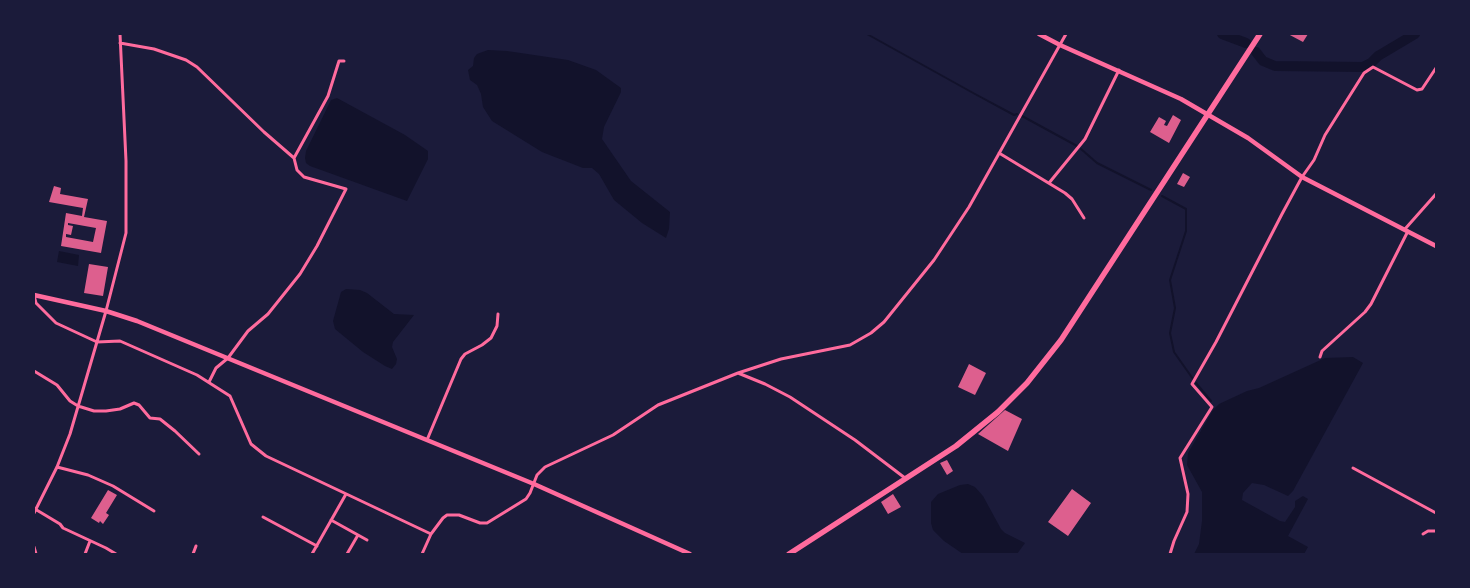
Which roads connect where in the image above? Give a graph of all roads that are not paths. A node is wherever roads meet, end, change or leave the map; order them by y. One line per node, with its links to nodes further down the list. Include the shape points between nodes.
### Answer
1 (120, 34): 5 (street)
2 (1039, 34): 6 (street)
3 (1066, 34): 6 (street)
4 (1260, 34): 10 (highway)
5 (120, 43): 12 (street, via 175,55 191,64); 20 (street, via 127,221)
6 (1060, 45): 9 (street); 11 (street)
7 (344, 61): 12 (street, via 339,61 328,96)
8 (1436, 68): 13 (street, via 1422,89 1417,90 1373,67 1364,73)
9 (1119, 70): 10 (street); 14 (street, via 1086,140)
10 (1207, 115): 13 (street, via 1248,138); 33 (highway, via 1036,373 973,434)
11 (999, 153): 14 (street); 26 (street, via 934,260 877,328 850,345 782,359)
12 (294, 158): 24 (street, via 296,170 304,177 346,189 300,274 268,314 248,330)
13 (1302, 177): 17 (street); 61 (street, via 1192,384 1212,407 1180,458 1188,494 1187,512)
14 (1049, 183): 16 (street, via 1072,199)
15 (1436, 194): 17 (street)
16 (1084, 218)
17 (1406, 230): 18 (street); 23 (street, via 1371,304 1322,351)
18 (1436, 246)
19 (34, 295): 20 (street); 22 (street, via 36,303 56,323)
20 (106, 311): 22 (street); 24 (street)
21 (498, 314): 29 (street, via 491,338 461,359)
22 (97, 342): 27 (street, via 120,341); 28 (street)
23 (1320, 357)
24 (228, 358): 27 (street, via 216,368); 29 (street)
25 (34, 372): 28 (street, via 57,385)
26 (738, 373): 33 (street, via 790,397); 34 (street, via 658,406 613,435 545,466)
27 (209, 382): 35 (street, via 232,399 254,447 266,456)
28 (78, 406): 30 (street, via 106,411 134,403 150,418 160,419); 31 (street)
29 (427, 441): 34 (street)
30 (199, 454)
31 (57, 467): 36 (street); 37 (street, via 113,486)
32 (1353, 468): 39 (street)
33 (906, 478): 60 (highway)
34 (534, 484): 43 (street, via 526,498 487,523 447,515); 59 (street)
35 (346, 494): 41 (street); 43 (street)
36 (35, 509): 38 (street); 47 (street)
37 (154, 511)
38 (34, 513)
39 (1436, 513)
40 (264, 517): 49 (street)
41 (331, 520): 45 (street); 49 (street)
42 (1436, 531): 44 (street)
43 (431, 534): 58 (street)
44 (1423, 534)
45 (358, 535): 46 (street); 57 (street)
46 (367, 540)
47 (90, 541): 53 (street); 54 (street)
48 (196, 546): 51 (street)
49 (317, 546): 56 (street)
50 (34, 547): 52 (street)
51 (193, 552): 55 (street)
52 (36, 554)
53 (85, 554)
54 (116, 554)
55 (200, 554)
56 (312, 554)
57 (347, 554)
58 (422, 554)
59 (690, 554)
60 (789, 554)
61 (1170, 554)

